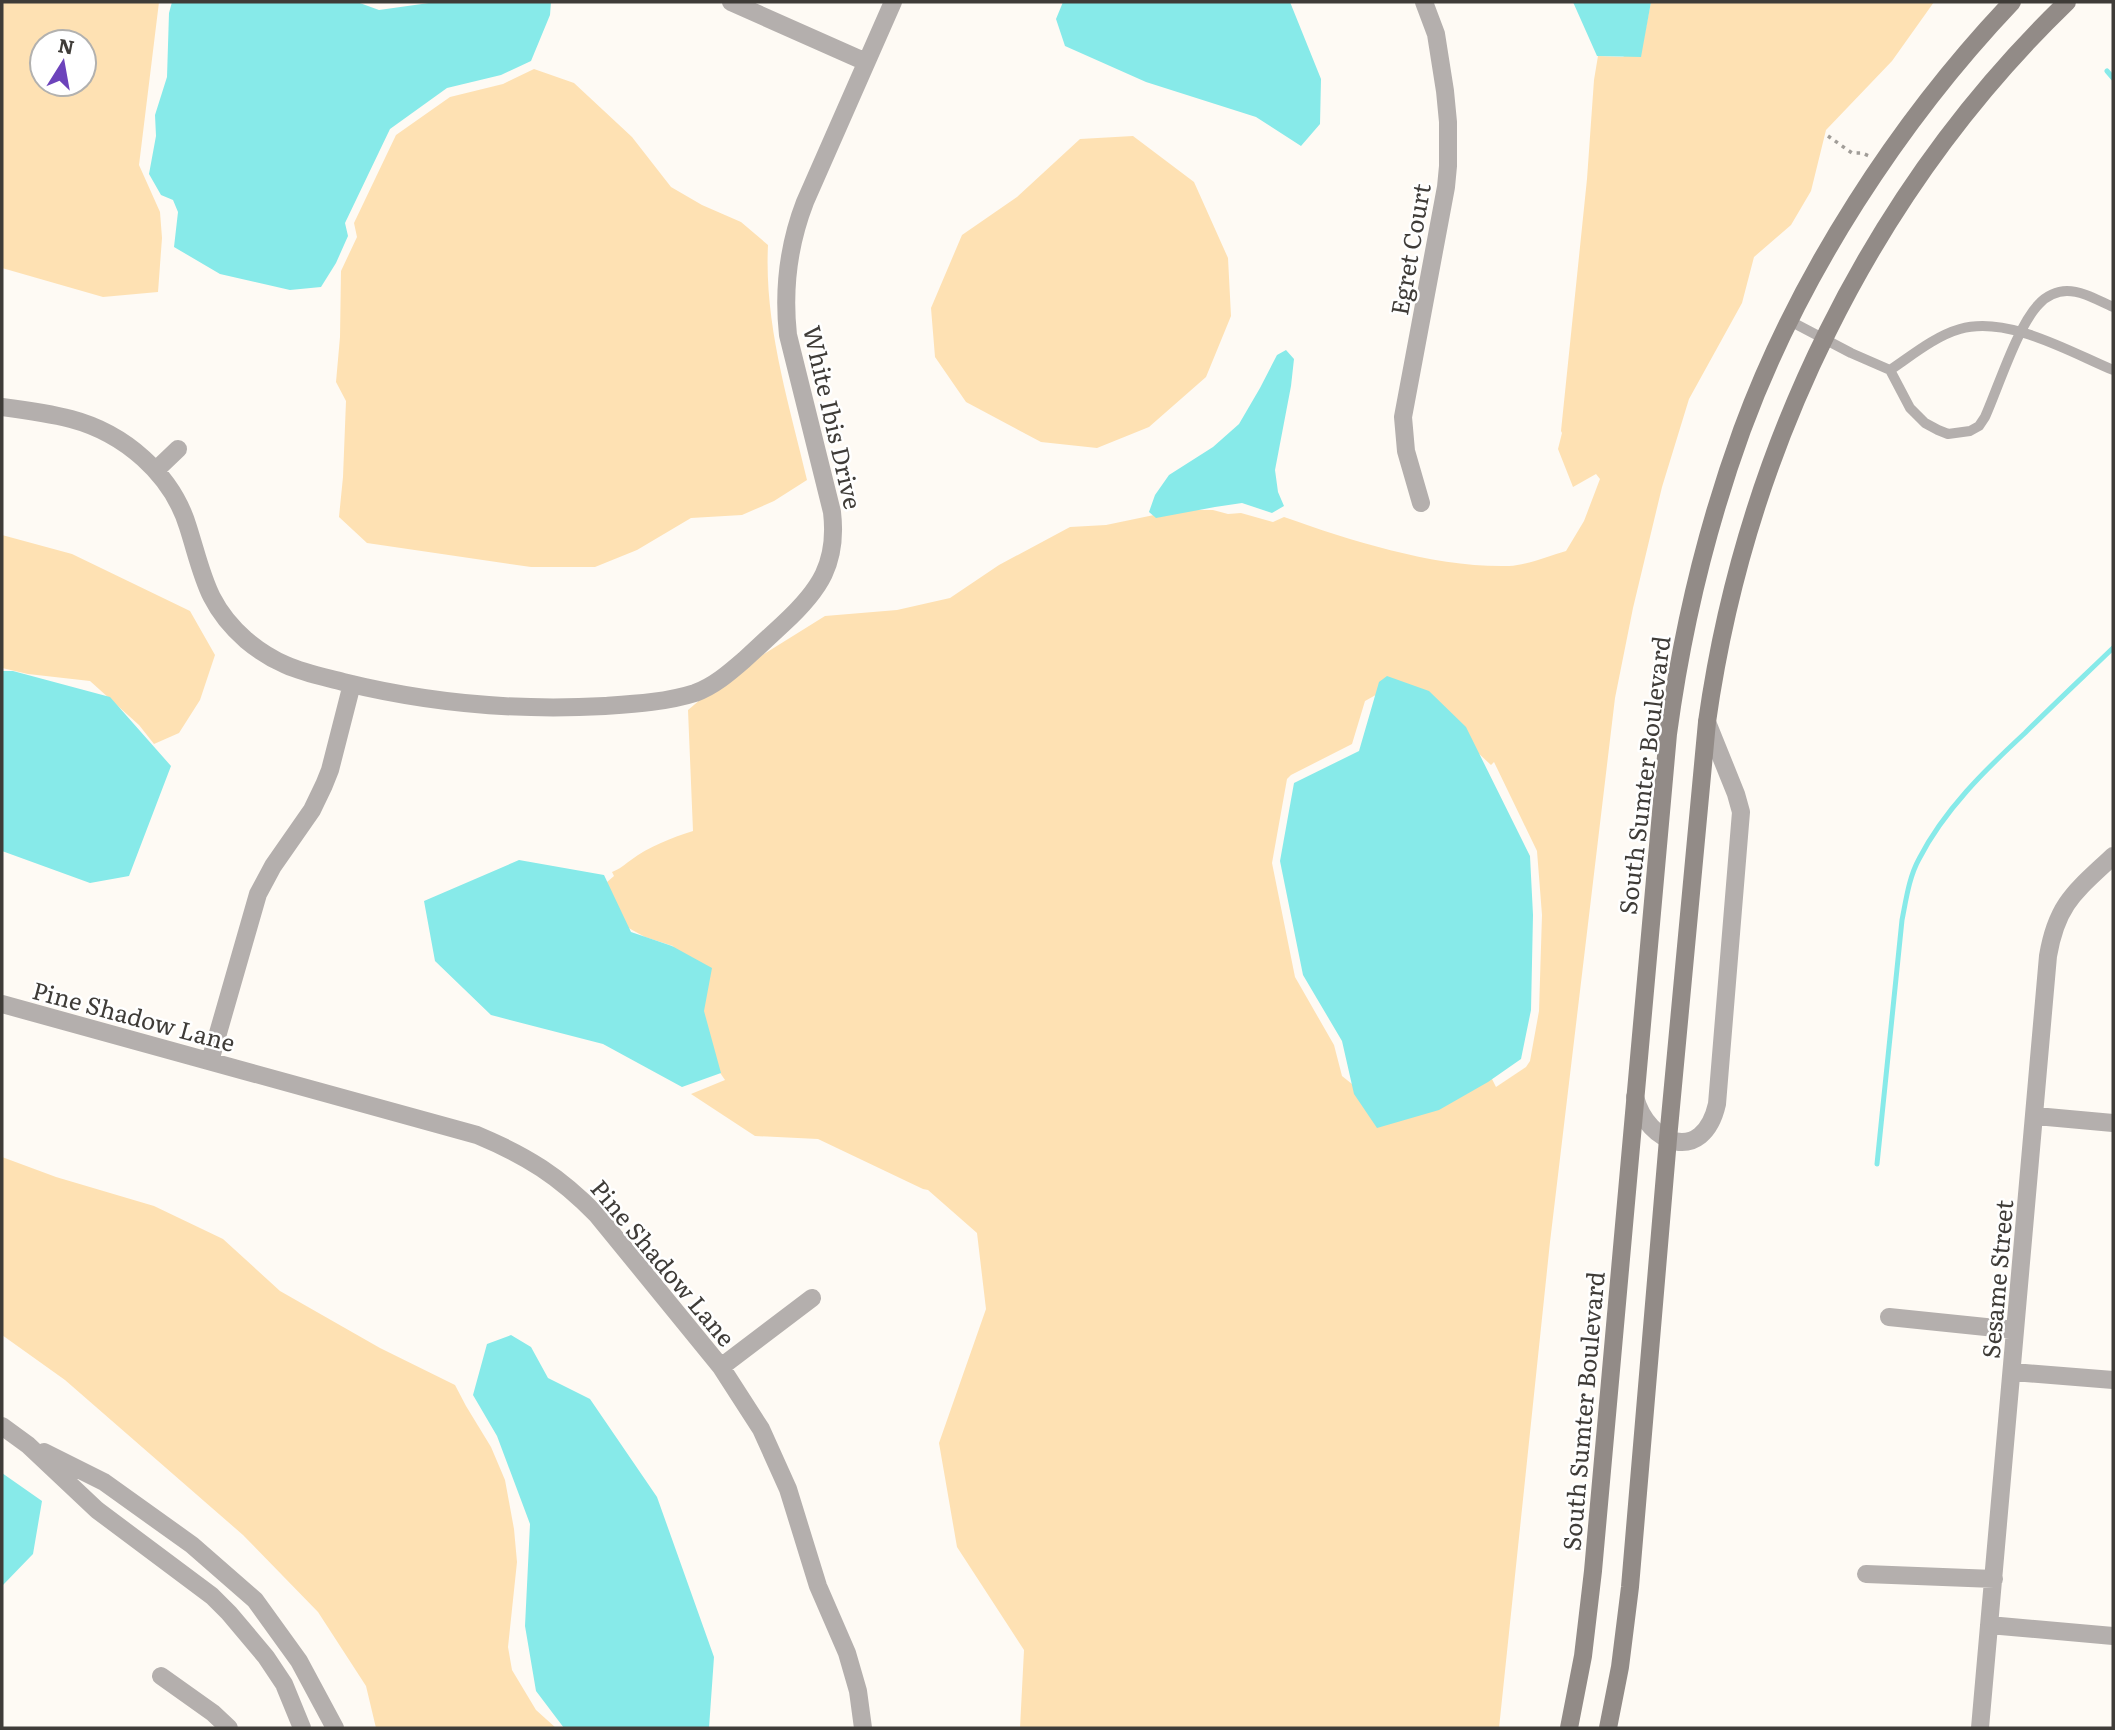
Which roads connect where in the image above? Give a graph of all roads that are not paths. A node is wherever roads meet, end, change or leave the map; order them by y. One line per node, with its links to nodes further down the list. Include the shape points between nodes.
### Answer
1 (731, 2): 6 (street)
2 (893, 2): 6 (street, White Ibis Drive)
3 (1424, 2): 16 (street, Egret Court, via 1436,34 1449,146 1446,187 1403,417 1406,451)
4 (2012, 2): 8 (main road, South Sumter Boulevard, via 1934,92 1881,165)
5 (2067, 2): 10 (main road, via 2014,56 1936,153 1886,227)
6 (866, 62): 17 (street, White Ibis Drive, via 796,225 788,267 788,335 834,527 832,555 811,597 723,678 680,696 579,707 509,706 424,699)
7 (2113, 307): 9 (lane, via 2086,295 2055,292 2041,302)
8 (1790, 321): 10 (lane); 22 (main road, South Sumter Boulevard, via 1732,458 1704,547 1682,642 1662,785)
9 (2022, 331): 11 (lane, via 1978,326 1959,329); 11 (lane, via 1986,417 1970,430 1948,433 1926,423 1910,408); 12 (lane)
10 (1824, 339): 11 (lane); 18 (main road, via 1785,426 1750,524 1725,621)
11 (1890, 370)
12 (2113, 370)
13 (2, 407): 15 (street, White Ibis Drive, via 99,429)
14 (178, 449): 15 (street)
15 (156, 470): 17 (street, White Ibis Drive, via 184,514 211,600 234,629 287,666)
16 (1421, 503)
17 (352, 684): 21 (street, via 324,785 258,894)
18 (1707, 722): 25 (main road); 25 (street, via 1741,812 1717,1104 1712,1122 1699,1136 1684,1143)
19 (2113, 856): 23 (street, Sesame Street, via 2071,897 2054,930)
20 (2, 1004): 21 (street, Pine Shadow Lane)
21 (210, 1061): 29 (street, Pine Shadow Lane, via 450,1126 527,1158 597,1215)
22 (1635, 1097): 25 (street, via 1644,1118); 43 (main road, South Sumter Boulevard, via 1593,1571)
23 (2036, 1116): 24 (street); 28 (street, Sesame Street)
24 (2113, 1123)
25 (1668, 1139): 44 (main road, via 1630,1587)
26 (812, 1298): 29 (street)
27 (1889, 1317): 28 (street)
28 (2015, 1330): 30 (street, Sesame Street)
29 (721, 1367): 42 (street, Pine Shadow Lane, via 761,1429 788,1489 818,1586 852,1668)
30 (2013, 1372): 31 (street); 35 (street, Sesame Street)
31 (2113, 1380)
32 (2, 1426): 33 (street)
33 (28, 1445): 40 (street, via 97,1510 229,1613 284,1684); 41 (street, via 104,1482 191,1545 255,1600 299,1661)
34 (1866, 1574): 35 (street)
35 (1994, 1579): 36 (street, Sesame Street)
36 (1989, 1625): 37 (street); 45 (street, Sesame Street)
37 (2113, 1636)
38 (161, 1676): 39 (street)
39 (229, 1728)
40 (302, 1728)
41 (335, 1728)
42 (863, 1728)
43 (1569, 1728)
44 (1608, 1728)
45 (1980, 1728)

